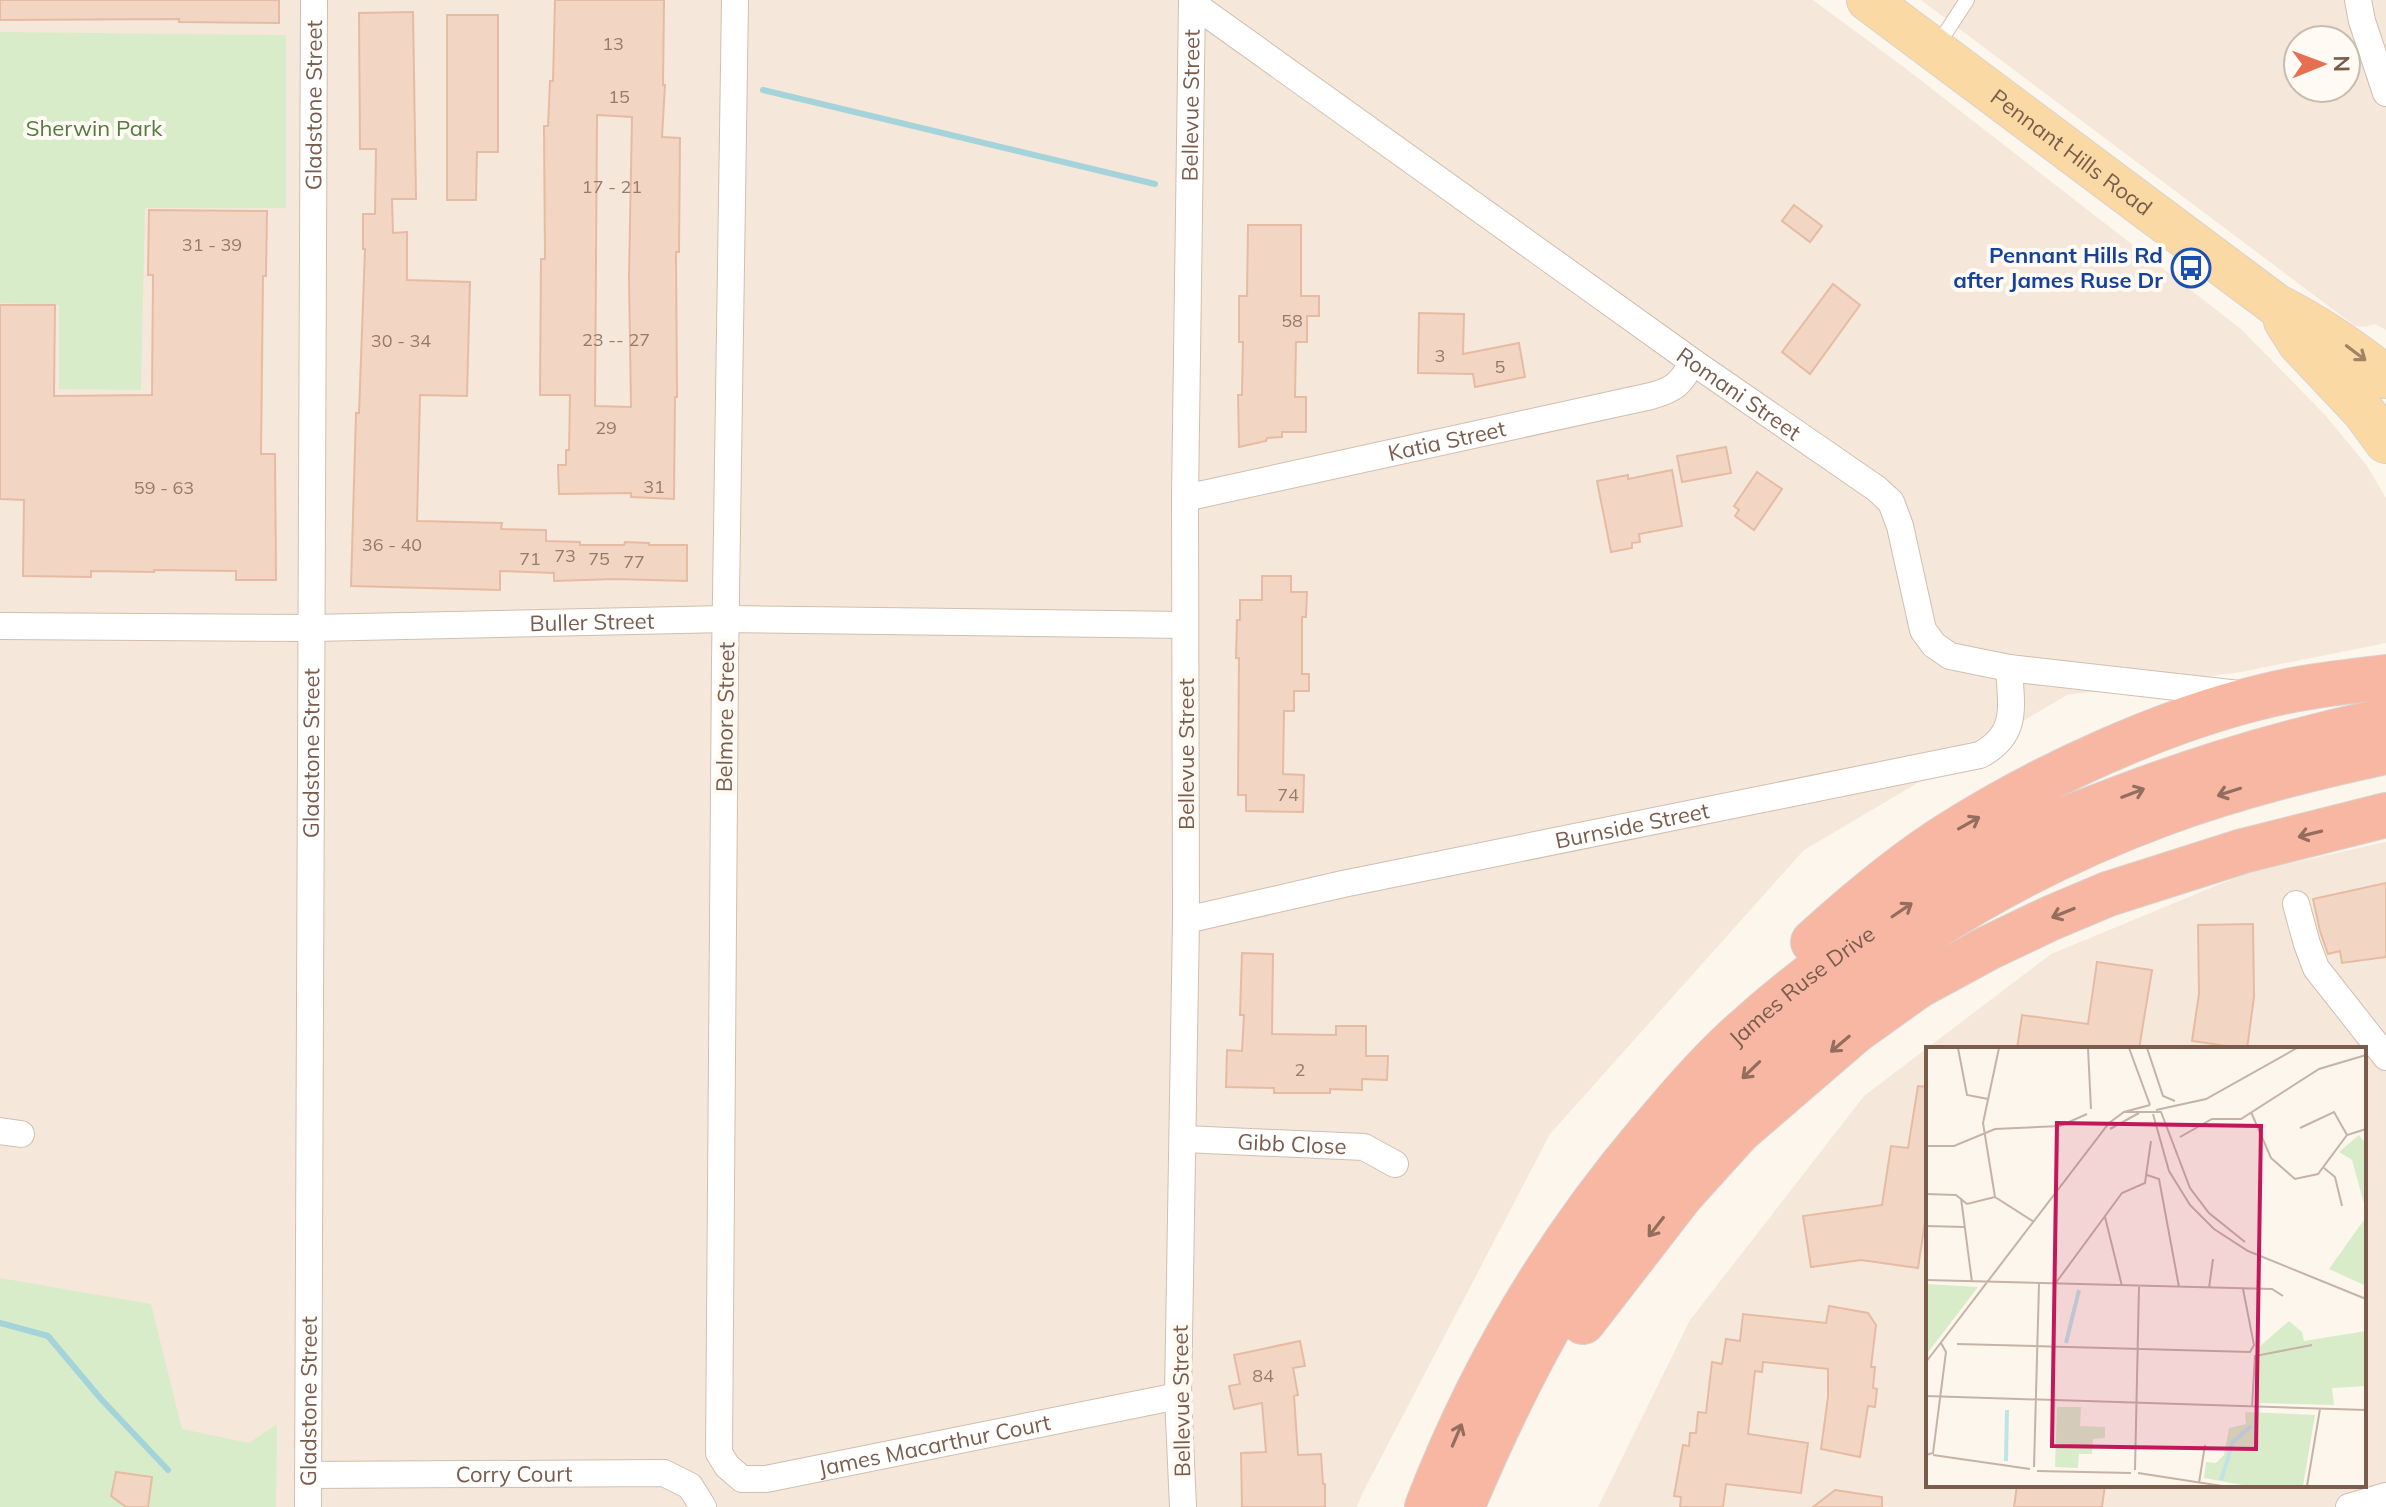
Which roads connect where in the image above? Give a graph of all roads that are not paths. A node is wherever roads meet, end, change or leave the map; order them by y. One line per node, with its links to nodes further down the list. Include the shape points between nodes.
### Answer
1 (314, 0): 17 (street, Gladstone Street)
2 (735, 0): 14 (street, Belmore Street)
3 (1868, 0): 7 (main road, Pennant Hills Road)
4 (1967, 0): 7 (lane)
5 (2358, 0): 8 (street)
6 (1192, 1): 10 (street, Romani Street); 13 (street, Bellevue Street)
7 (1935, 50): 9 (main road, Pennant Hills Road)
8 (2386, 93)
9 (2276, 305): 11 (main road, Pennant Hills Road, one-way to 11, via 2312,323); 12 (main road, Pennant Hills Road, via 2299,343)
10 (1693, 362): 13 (street, Katia Street, via 1670,391); 18 (street, Romani Street, via 1891,502 1923,630 1950,656)
11 (2386, 377)
12 (2379, 413)
13 (1185, 498): 15 (street, Bellevue Street)
14 (726, 619): 15 (street, Buller Street); 17 (street, Buller Street); 33 (street, Belmore Street)
15 (1185, 625): 27 (street, Bellevue Street)
16 (0, 626): 17 (street, Buller Street)
17 (312, 628): 34 (street, Gladstone Street)
18 (2009, 668): 22 (street, Romani Street); 27 (street, Burnside Street, via 2011,718 2006,733 1980,755)
19 (2386, 668): 21 (highway)
20 (2386, 677): 21 (highway)
21 (2329, 684): 22 (highway)
22 (2264, 696): 31 (highway, one-way to 22, via 1610,1162 1717,1028 1903,866 2017,796 2101,754)
23 (2386, 720): 31 (highway, James Ruse Drive, one-way to 23, via 1618,1169 1732,1042 1809,977 1915,901 2045,828 2187,772)
24 (2386, 752): 40 (highway, James Ruse Drive, one-way to 40, via 2250,785 2096,841 1968,904 1837,996 1711,1108 1613,1228 1527,1365)
25 (2386, 815): 40 (highway, one-way to 40, via 2243,851 2108,894 1918,986 1855,1031 1739,1131 1682,1194 1547,1371 1515,1432)
26 (2296, 904): 28 (street, via 2316,968)
27 (1186, 920): 29 (street, Bellevue Street)
28 (2386, 1057)
29 (1184, 1139): 30 (street, Gibb Close, via 1364,1147); 32 (street, Bellevue Street)
30 (1395, 1164)
31 (1568, 1236): 39 (highway, James Ruse Drive, one-way to 31, via 1495,1357)
32 (1178, 1396): 33 (street, James Macarthur Court, via 766,1479 742,1479 727,1466 719,1453); 38 (street, Bellevue Street)
33 (718, 1434)
34 (308, 1475): 36 (street, Gladstone Street); 37 (street, Corry Court, via 664,1473 690,1486)
35 (2386, 1496): 41 (street)
36 (308, 1507)
37 (703, 1507)
38 (1183, 1507)
39 (1427, 1507)
40 (1462, 1507)
41 (2349, 1507)

